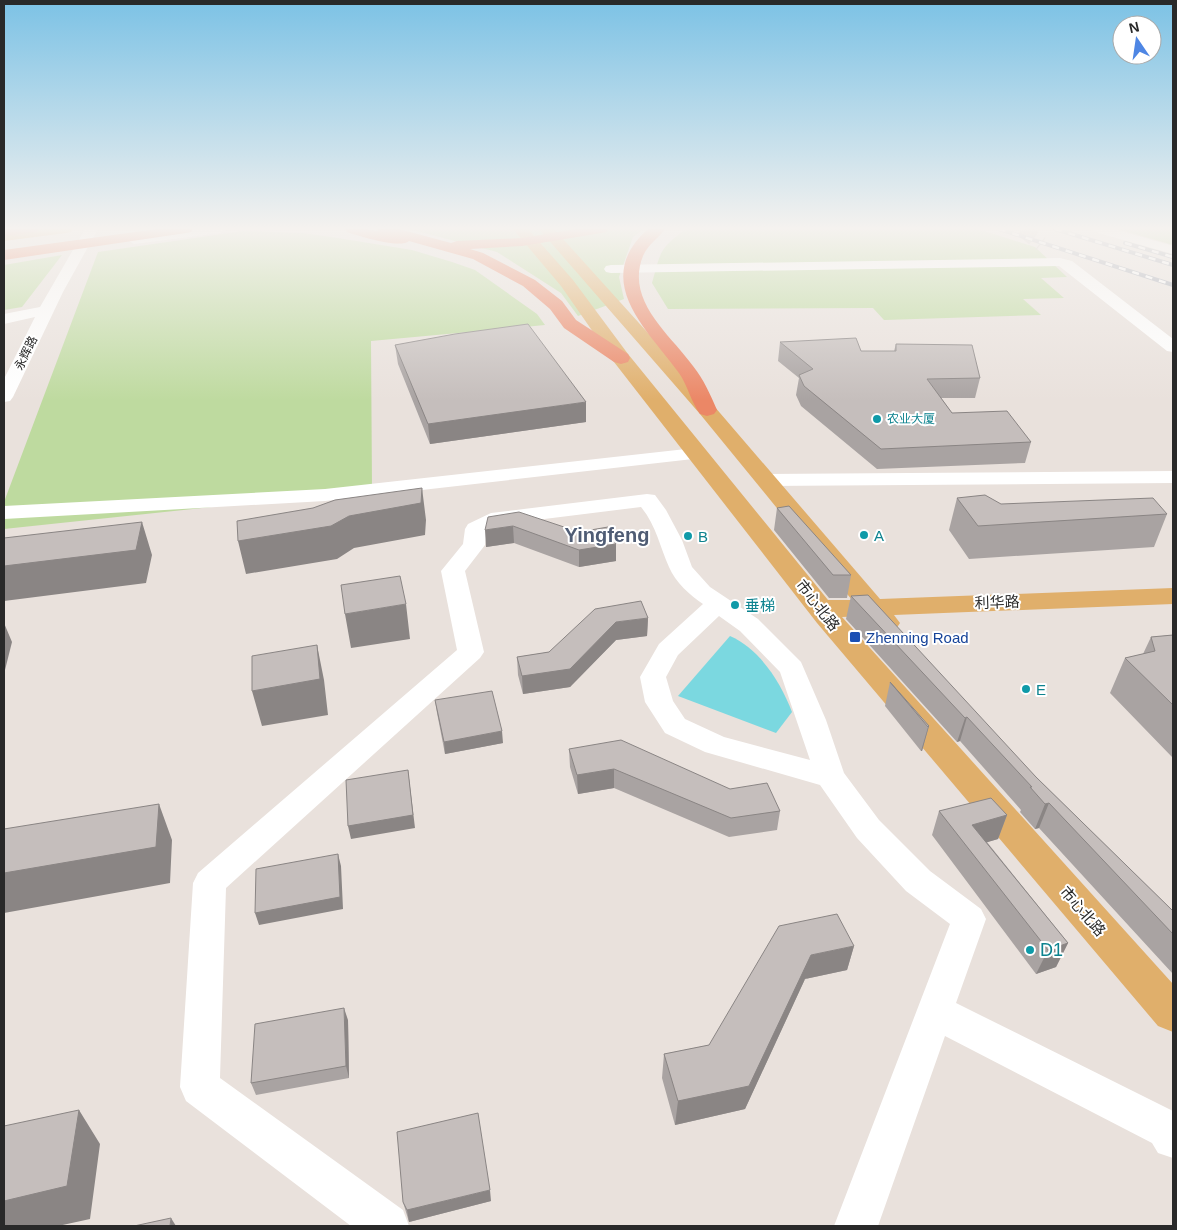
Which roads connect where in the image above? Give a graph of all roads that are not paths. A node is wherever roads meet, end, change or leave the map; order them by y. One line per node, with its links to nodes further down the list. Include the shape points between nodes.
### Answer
1 (59, 286): 7 (street, 永辉路)
2 (533, 286): 10 (highway, via 556,305 570,324)
3 (569, 286): 10 (main road, 市心北路)
4 (597, 286): 12 (main road)
5 (632, 286): 12 (highway, via 634,301 655,334 696,383)
6 (1096, 286): 9 (street)
7 (46, 310): 8 (street); 11 (street, 永辉路)
8 (4, 319)
9 (1173, 346)
10 (621, 358): 21 (main road, 市心北路)
11 (4, 397)
12 (707, 410): 15 (main road)
13 (686, 455): 16 (street, via 325,495)
14 (1173, 477): 15 (street)
15 (765, 480): 20 (main road)
16 (4, 513)
17 (1173, 596): 20 (main road, 利华路)
18 (718, 604): 23 (street, via 749,625 792,668); 23 (street, via 668,650 653,678 659,702 675,726 715,745); 27 (street, via 701,592 682,569 671,540 647,500 508,517 484,524 476,529 474,545 453,571 471,652 210,883 200,1087)
19 (1173, 606): 20 (main road, 利华路)
20 (875, 611): 21 (main road, 利华路); 22 (main road)
21 (824, 613): 25 (main road, 市心北路)
22 (906, 645)
23 (830, 777): 24 (street, via 868,829 918,881 969,919)
24 (934, 1011): 26 (street, via 1166,1129); 28 (street)
25 (1173, 1013)
26 (1173, 1138)
27 (387, 1226)
28 (857, 1226)

